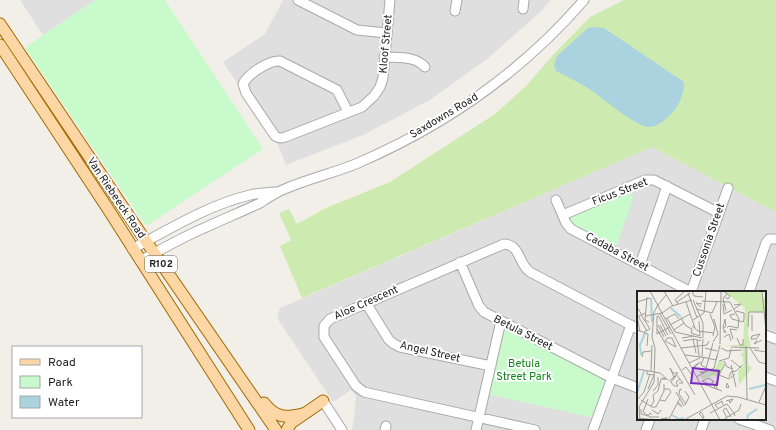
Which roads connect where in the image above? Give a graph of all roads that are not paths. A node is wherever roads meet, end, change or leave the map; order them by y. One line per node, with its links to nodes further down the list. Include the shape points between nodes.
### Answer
1 (298, 0): 7 (street, via 357,30)
2 (390, 0): 7 (street, Kloof Street)
3 (457, 0): 5 (street)
4 (584, 0): 14 (street, Saxdowns Road, via 528,57 496,84 454,113 357,164)
5 (455, 11)
6 (0, 24): 19 (main road, Van Riebeeck Road / R102)
7 (386, 33): 9 (street, Kloof Street)
8 (0, 45): 20 (main road, Van Riebeeck Road / R102)
9 (384, 56): 10 (street, via 412,59 421,62); 11 (street, Kloof Street, via 380,87 369,102)
10 (425, 67)
11 (348, 112): 11 (street, via 278,138 246,93 243,84 247,78 268,63 280,61 337,90)
12 (667, 186): 16 (street, Ficus Street); 17 (street, Ficus Street, via 648,180); 24 (street)
13 (728, 188): 16 (street, Cussonia Street)
14 (278, 192): 19 (street, Saxdowns Road, via 251,195 221,204); 21 (street, Saxdowns Road)
15 (556, 200): 17 (street, Cadaba Street)
16 (719, 213): 26 (street, Cussonia Street)
17 (563, 215): 24 (street, Cadaba Street, via 571,229)
18 (776, 238): 27 (street, via 769,239 766,243)
19 (146, 242): 20 (street, Saxdowns Road); 21 (main road, Van Riebeeck Road / R102)
20 (132, 249): 22 (main road, Van Riebeeck Road / R102)
21 (154, 254): 22 (street, Saxdowns Road); 32 (main road, Van Riebeeck Road / R102)
22 (140, 261): 43 (main road, Van Riebeeck Road / R102)
23 (460, 262): 28 (street, Aloe Crescent); 29 (street, Betula Street, via 480,308); 30 (street, Aloe Crescent, via 500,244 510,245 516,250 527,270)
24 (640, 264): 25 (street, Cadaba Street)
25 (689, 291)
26 (691, 291)
27 (748, 291)
28 (366, 303): 31 (street, Angel Street, via 394,344); 39 (street, Aloe Crescent, via 330,319 323,330 324,337 356,386 368,393)
29 (501, 321): 31 (street); 34 (street, Betula Street)
30 (635, 327): 34 (street, Aloe Crescent)
31 (491, 366): 39 (street)
32 (240, 377): 38 (main road, via 275,414 287,417); 44 (main road, Van Riebeeck Road / R102)
33 (766, 377): 35 (street)
34 (612, 378): 36 (street, Betula Street); 49 (street, Aloe Crescent)
35 (776, 381)
36 (637, 388)
37 (323, 401): 38 (main road); 46 (street)
38 (302, 414): 45 (main road)
39 (479, 418): 47 (street); 48 (street, Aloe Crescent)
40 (650, 420): 50 (street)
41 (705, 420): 51 (street)
42 (742, 420): 52 (street)
43 (249, 430)
44 (276, 430)
45 (287, 430)
46 (342, 430)
47 (476, 430)
48 (535, 430)
49 (593, 430)
50 (646, 430)
51 (701, 430)
52 (770, 430)

